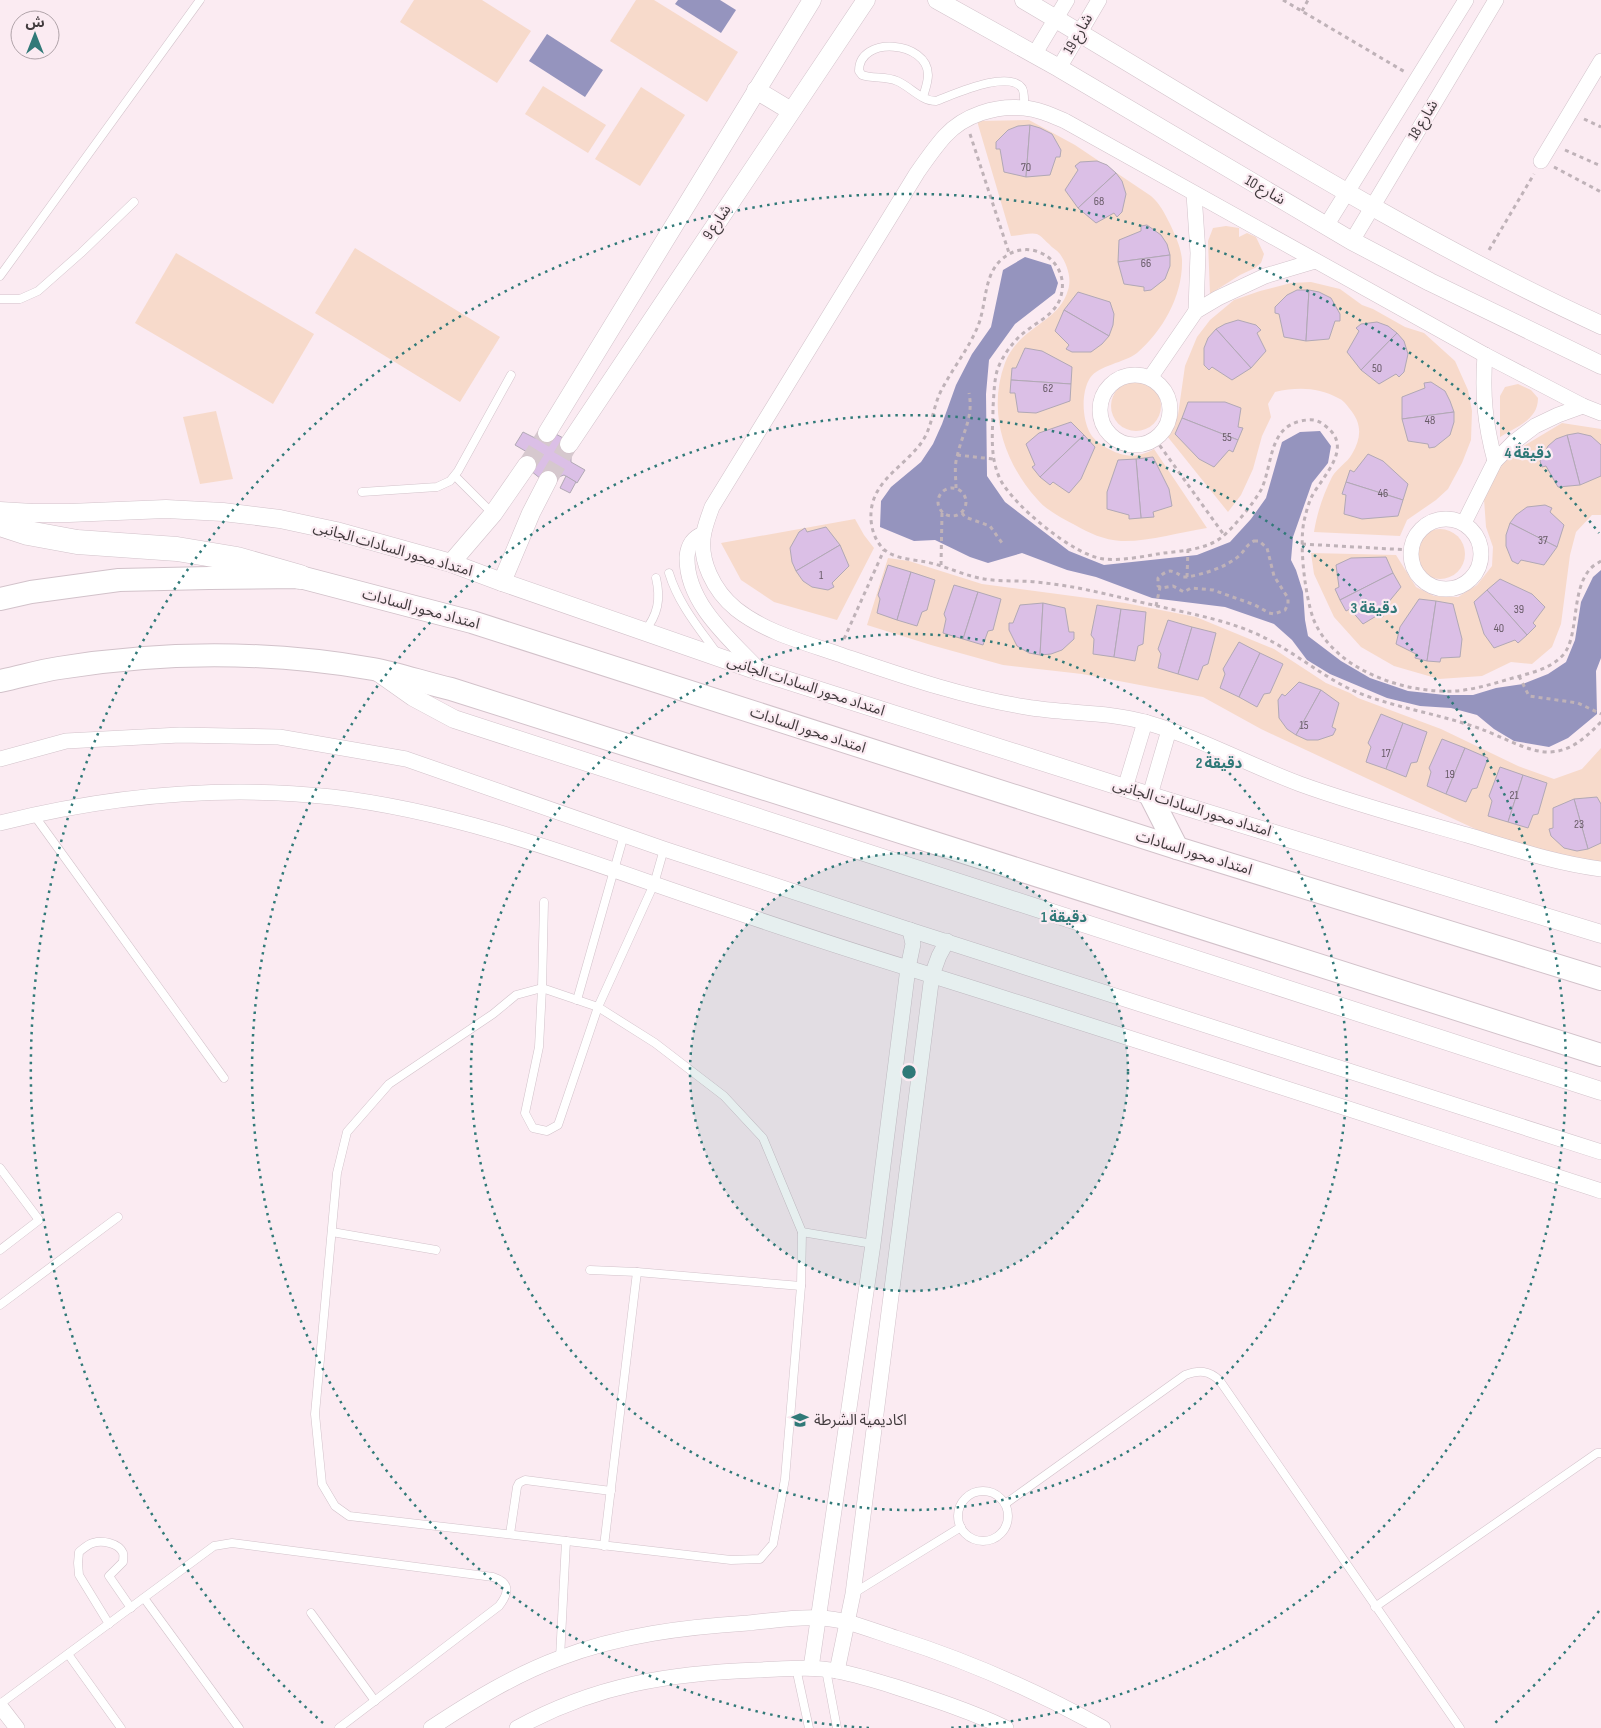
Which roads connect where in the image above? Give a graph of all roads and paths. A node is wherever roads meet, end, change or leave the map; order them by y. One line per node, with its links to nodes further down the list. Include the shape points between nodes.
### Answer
1 (200, 0): 37 (lane)
2 (812, 0): 19 (street)
3 (866, 0): 22 (street, شارع 9)
4 (937, 0): 15 (street, شارع 10)
5 (1024, 0): 13 (street)
6 (1067, 0): 13 (street, شارع 19)
7 (1099, 0): 14 (street, شارع 19)
8 (1283, 0): 12 (path)
9 (1308, 0): 12 (path)
10 (1466, 0): 18 (street, شارع 18)
11 (1496, 0): 31 (street, شارع 18)
12 (1302, 11): 18 (path)
13 (1056, 19): 14 (street); 15 (street, شارع 19)
14 (1079, 32): 17 (street, شارع 19); 27 (street)
15 (1034, 55): 17 (street, شارع 10)
16 (1601, 61): 24 (street)
17 (1059, 68): 32 (street, شارع 10)
18 (1416, 78): 27 (street, شارع 18)
19 (756, 90): 22 (street); 48 (street)
20 (923, 97): 20 (lane, via 897,81 862,75 859,71 862,57 878,48 888,47 899,47 918,56 928,73); 21 (lane, via 936,101 976,86 1011,82 1023,92)
21 (1024, 108): 23 (street, via 988,111); 29 (street, via 1045,112 1065,121)
22 (791, 111): 50 (street, شارع 9)
23 (966, 120): 34 (path); 65 (street, via 946,134 917,173 712,507)
24 (1551, 144): 25 (street); 26 (path)
25 (1542, 161): 28 (path); 36 (path)
26 (1601, 166)
27 (1347, 192): 31 (street); 32 (street, شارع 18)
28 (1601, 192)
29 (1194, 194): 35 (street); 39 (street, via 1198,252)
30 (134, 202): 38 (lane, via 38,291 20,299)
31 (1371, 206): 33 (street, شارع 18); 36 (street)
32 (1326, 226): 33 (street, شارع 10)
33 (1352, 241): 42 (street, شارع 10)
34 (1009, 252): 52 (path, via 1033,250 1048,256 1058,267 1063,282 1061,298 1055,308 1014,341 997,372 991,439); 70 (path, via 994,267 978,325 940,392 922,443 895,468 876,493 870,518 877,542)
35 (1315, 261): 39 (street, via 1258,280); 41 (street)
36 (1480, 266): 40 (street)
37 (0, 276)
38 (0, 299)
39 (1196, 311): 44 (street)
40 (1601, 325)
41 (1485, 355): 46 (street); 53 (street, via 1484,408)
42 (1601, 365)
43 (510, 375): 55 (lane)
44 (1150, 378): 49 (street, via 1162,387 1169,400 1170,414 1165,428); 49 (street, via 1136,374 1121,377 1109,385 1101,398 1099,412 1104,427 1113,438 1126,444 1141,444)
45 (969, 393): 51 (path, via 972,405 969,421)
46 (1583, 406): 47 (street); 53 (street, via 1535,426)
47 (1601, 413)
48 (547, 433)
49 (1155, 439): 66 (path)
50 (569, 444)
51 (957, 455): 52 (path); 57 (path)
52 (993, 459): 69 (path, via 1010,494 1024,508 1055,534 1091,556 1098,559 1127,558)
53 (1495, 461): 63 (street)
54 (527, 465): 62 (street)
55 (455, 476): 58 (lane, via 437,487); 62 (lane)
56 (548, 480): 79 (street)
57 (956, 488): 60 (path, via 945,489 938,498); 61 (path, via 966,498)
58 (362, 492)
59 (0, 511): 73 (street, امتداد محور السادات الجانبى, via 68,513 166,509 223,512 336,531)
60 (942, 513): 61 (path, via 952,516); 74 (path)
61 (962, 513): 67 (path, via 990,526)
62 (493, 514): 73 (street)
63 (1464, 523): 71 (street, via 1450,518 1436,520 1414,536); 71 (street, via 1475,533 1481,547 1480,562 1474,576 1462,585 1447,589 1432,586 1420,578 1412,565)
64 (0, 524): 76 (highway, via 77,542 177,549 237,559)
65 (703, 534): 84 (street, via 707,567 722,596 757,623); 87 (street, via 696,537 688,549 687,566 693,586 712,618)
66 (1224, 535): 68 (path, via 1262,488 1273,446 1281,432 1294,422 1311,419 1327,426 1337,440 1336,456 1330,472 1312,497 1304,522); 69 (path, via 1211,544)
67 (1002, 543)
68 (1302, 544): 71 (path); 88 (path, via 1312,615 1330,646 1366,672 1387,682 1431,691 1473,689)
69 (1188, 549): 77 (path)
70 (884, 550): 74 (path, via 893,556); 84 (path)
71 (1410, 550)
72 (1601, 561): 88 (path, via 1591,568 1577,597 1569,648 1560,659 1540,670)
73 (451, 562): 79 (street, امتداد محور السادات الجانبى)
74 (941, 565): 82 (path, via 986,580 1042,582)
75 (669, 572): 85 (lane, via 682,603)
76 (300, 577): 81 (main road, امتداد محور السادات, via 119,580); 100 (main road, امتداد محور السادات, via 472,622)
77 (1187, 577): 80 (path, via 1175,571 1166,572 1158,578); 80 (path, via 1225,566 1249,543 1259,541 1267,548 1274,576 1286,593 1288,604 1285,610 1274,614 1213,590 1191,588 1184,592 1173,586)
78 (656, 578): 83 (lane, via 659,601 652,623)
79 (502, 582): 83 (street, امتداد محور السادات الجانبى)
80 (1160, 587): 82 (path)
81 (0, 599)
82 (1156, 606): 92 (path, via 1250,631 1271,640 1328,678 1363,694 1473,726 1540,751 1553,752 1575,746)
83 (644, 632): 85 (street, امتداد محور السادات الجانبى)
84 (838, 654): 91 (street, via 988,700 1026,708 1100,714)
85 (721, 658): 87 (street, امتداد محور السادات الجانبى)
86 (375, 670): 89 (main road, via 297,658 218,655 138,658 58,668); 115 (main road, via 451,689); 117 (street, via 413,697 454,719)
87 (761, 672): 95 (street, امتداد محور السادات الجانبى)
88 (1519, 676): 90 (path, via 1529,696 1578,703)
89 (0, 681)
90 (1601, 714)
91 (1145, 722): 93 (street); 95 (street)
92 (1601, 722)
93 (1169, 730): 96 (street); 103 (street, via 1299,784 1354,803 1560,862)
94 (0, 759): 99 (street, via 66,741 180,735 279,737 406,759)
95 (1125, 788): 96 (street, امتداد محور السادات الجانبى)
96 (1150, 795): 100 (main road); 107 (street, امتداد محور السادات الجانبى)
97 (34, 815): 98 (street); 102 (street, via 150,796 209,792 331,797 431,814); 116 (lane)
98 (0, 823)
99 (624, 835): 101 (street); 102 (lane)
100 (1177, 848): 111 (main road, امتداد محور السادات)
101 (664, 849): 104 (lane); 106 (street)
102 (613, 869): 104 (street); 113 (lane)
103 (1601, 869)
104 (654, 884): 109 (street); 114 (lane)
105 (544, 902): 112 (lane)
106 (910, 930): 108 (street); 109 (street, via 913,944)
107 (1601, 934)
108 (947, 941): 110 (street); 118 (street)
109 (908, 968): 110 (street); 124 (street)
110 (932, 975): 120 (street); 138 (street)
111 (1601, 980)
112 (542, 988): 113 (lane); 114 (lane, via 539,1047 524,1113 533,1128 547,1131 558,1125); 122 (lane, via 516,995 389,1084 347,1132 337,1173)
113 (577, 1000): 114 (lane)
114 (598, 1007): 123 (lane, via 655,1043 724,1096 763,1138)
115 (1601, 1055)
116 (224, 1078)
117 (1601, 1091)
118 (1601, 1152)
119 (0, 1168): 125 (lane, via 39,1220)
120 (1601, 1191)
121 (118, 1216): 130 (lane)
122 (332, 1232): 126 (lane); 135 (lane, via 315,1414 322,1484 334,1506 348,1516)
123 (802, 1232): 124 (lane); 129 (lane)
124 (873, 1244): 143 (street)
125 (0, 1250)
126 (436, 1250)
127 (590, 1270): 128 (lane)
128 (637, 1272): 129 (lane); 132 (lane)
129 (801, 1286): 137 (lane, via 786,1480 773,1544 760,1559 731,1560)
130 (0, 1305)
131 (1601, 1453): 140 (lane)
132 (610, 1491): 135 (lane, via 525,1480 519,1482); 137 (lane)
133 (1005, 1504): 134 (lane, via 988,1491 976,1492 960,1506 958,1517); 134 (lane, via 1006,1526 990,1540 968,1536); 140 (lane, via 1185,1374 1204,1371 1220,1381)
134 (961, 1527): 138 (lane)
135 (510, 1534): 136 (lane)
136 (566, 1541): 137 (lane); 147 (lane)
137 (604, 1546)
138 (853, 1594): 144 (street)
139 (144, 1598): 141 (lane); 149 (lane, via 214,1546 226,1544 493,1577 504,1582 507,1593 500,1606); 153 (lane)
140 (1376, 1607): 161 (lane)
141 (130, 1608): 145 (lane); 145 (lane, via 109,1576 123,1562 123,1553 118,1547 92,1543 79,1552 79,1575)
142 (311, 1613): 149 (lane)
143 (819, 1618): 144 (street); 147 (street, via 691,1627 599,1645); 148 (street)
144 (847, 1622): 148 (street); 160 (street, via 981,1669)
145 (110, 1624): 146 (lane)
146 (68, 1654): 150 (lane); 152 (lane)
147 (560, 1658): 155 (street, via 488,1692)
148 (817, 1669): 156 (street, via 720,1671 650,1679 593,1694); 157 (lane); 158 (lane); 159 (street, via 934,1699)
149 (375, 1701): 154 (lane)
150 (0, 1705): 151 (street)
151 (17, 1728)
152 (121, 1728)
153 (239, 1728)
154 (339, 1728)
155 (431, 1728)
156 (517, 1728)
157 (809, 1728)
158 (837, 1728)
159 (1006, 1728)
160 (1103, 1728)
161 (1460, 1728)

